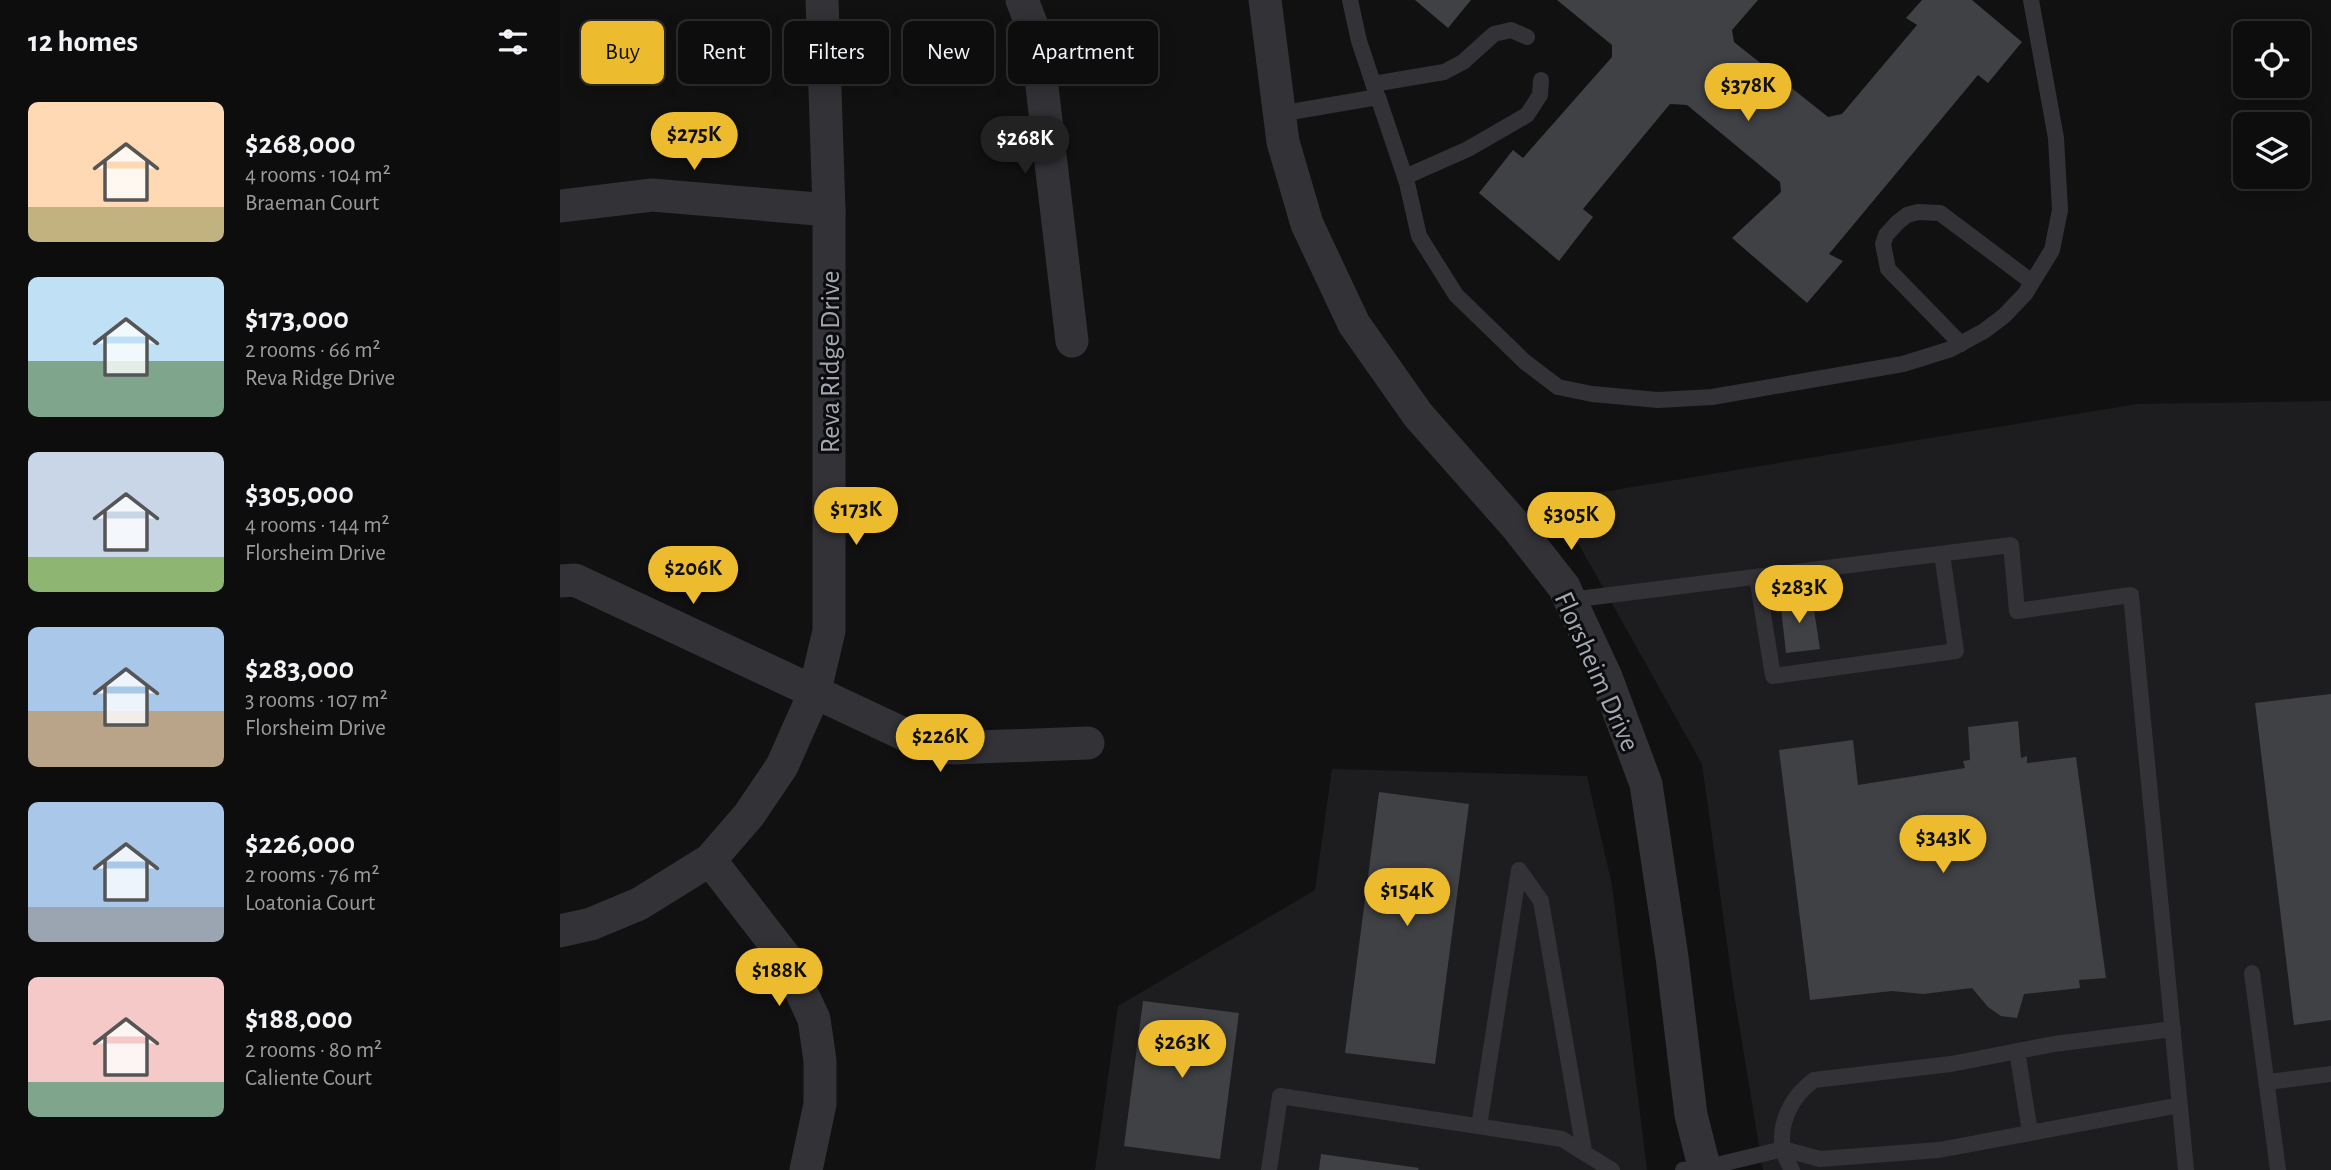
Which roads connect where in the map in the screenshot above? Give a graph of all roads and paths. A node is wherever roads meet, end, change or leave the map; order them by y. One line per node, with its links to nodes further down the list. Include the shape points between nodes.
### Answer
1 (822, 0): 12 (street, Reva Ridge Drive)
2 (1022, 0): 14 (street, via 1036,36)
3 (1265, 0): 9 (street, Florsheim Drive)
4 (1350, 0): 8 (lane)
5 (2031, 0): 13 (lane, via 2056,138 2060,210 2052,250)
6 (1527, 37): 8 (lane, via 1511,30 1494,34 1463,62 1444,72)
7 (1541, 80): 10 (lane, via 1540,95 1527,114 1468,149)
8 (1376, 90): 9 (lane); 10 (lane)
9 (1279, 114): 19 (street, Florsheim Drive, via 1307,224 1354,324 1418,415 1517,527)
10 (1405, 177): 15 (lane, via 1419,236 1455,295 1558,387 1658,400 1712,397 1903,364)
11 (560, 206): 12 (street, via 652,195)
12 (829, 210): 20 (street, Reva Ridge Drive, via 829,631)
13 (2032, 282): 15 (lane, via 2004,316); 15 (lane, via 1940,213 1918,212 1898,222 1883,244 1888,269)
14 (1072, 341)
15 (1961, 344)
16 (1942, 554): 17 (lane); 17 (lane, via 1956,651 1773,676); 25 (lane, via 2011,545 2017,611 2131,595)
17 (1758, 577): 19 (lane)
18 (560, 581): 20 (street, via 575,580)
19 (1570, 600): 34 (street, Florsheim Drive, via 1606,677 1646,784)
20 (814, 694): 21 (street, via 923,743 953,748); 22 (street, Reva Ridge Drive, via 782,766 749,816)
21 (1088, 743)
22 (710, 859): 23 (street, Reva Ridge Drive, via 639,904); 35 (street, via 785,957 814,1019 820,1104)
23 (560, 931)
24 (2252, 973): 28 (lane)
25 (2173, 1029): 26 (lane); 29 (lane)
26 (2017, 1051): 31 (lane); 32 (lane, via 1951,1064 1814,1080 1786,1113)
27 (2331, 1074): 28 (lane)
28 (2268, 1082): 40 (lane)
29 (2180, 1105): 31 (lane); 39 (lane)
30 (1479, 1126): 33 (lane, via 1562,1139); 33 (lane, via 1519,870 1541,901); 36 (lane, via 1279,1096)
31 (2030, 1132): 32 (lane, via 1939,1150 1820,1159)
32 (1783, 1149): 34 (lane); 38 (lane)
33 (1584, 1152): 37 (lane)
34 (1697, 1169)
35 (806, 1170)
36 (1269, 1170)
37 (1612, 1170)
38 (1792, 1170)
39 (2186, 1170)
40 (2278, 1170)

